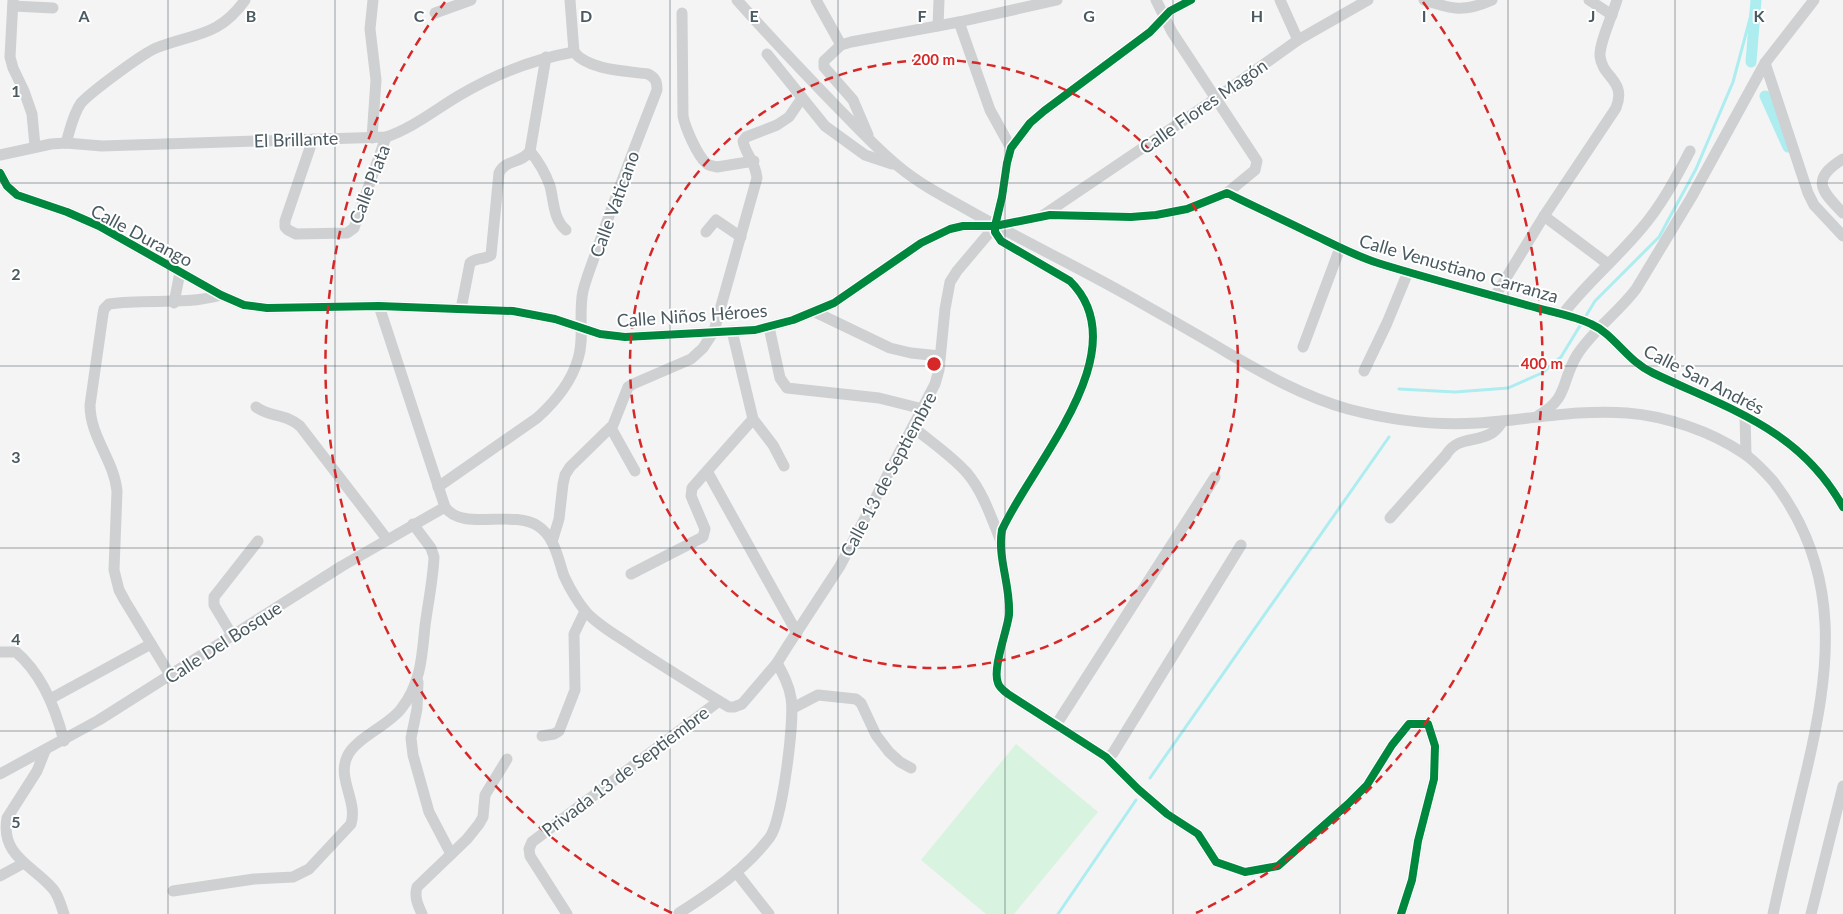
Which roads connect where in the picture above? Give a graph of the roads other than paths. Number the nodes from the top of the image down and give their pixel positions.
1 (245, 0) edge
2 (373, 0) edge
3 (471, 0) edge
4 (570, 0) edge
5 (738, 0) edge
6 (816, 0) edge
7 (938, 0) edge
8 (1058, 0) edge
9 (1156, 0) edge
10 (1191, 0) edge
11 (1280, 0) edge
12 (1368, 0) edge
13 (1424, 0) edge
14 (1492, 0) edge
15 (1589, 0) edge
16 (1617, 0) edge
17 (1814, 0) edge
18 (1046, 2) edge
19 (13, 3) edge
20 (54, 8) dead end
21 (435, 13) dead end
22 (682, 13) dead end
23 (1612, 15) junction
24 (1164, 17) junction
25 (959, 22) junction
26 (6, 25) edge
27 (938, 26) junction
28 (1298, 40) junction
29 (840, 46) junction
30 (574, 52) junction
31 (767, 54) dead end
32 (546, 57) junction
33 (1765, 63) junction
34 (802, 98) junction
35 (1215, 99) junction
36 (386, 137) junction
37 (372, 138) junction
38 (313, 139) junction
39 (869, 140) junction
40 (66, 143) junction
41 (35, 146) junction
42 (1010, 148) junction
43 (530, 151) junction
44 (1690, 151) dead end
45 (0, 155) edge
46 (1843, 159) edge
47 (754, 162) junction
48 (896, 165) junction
49 (0, 173) edge
50 (1227, 193) junction
51 (1843, 213) edge
52 (1040, 216) junction
53 (1544, 216) junction
54 (995, 226) junction
55 (566, 230) dead end
56 (706, 232) dead end
57 (1843, 236) edge
58 (741, 237) junction
59 (1340, 248) junction
60 (1608, 264) junction
61 (180, 272) junction
62 (1408, 272) junction
63 (221, 295) junction
64 (1495, 296) junction
65 (174, 303) junction
66 (379, 306) junction
67 (461, 309) junction
68 (815, 312) junction
69 (1568, 316) junction
70 (1595, 326) junction
71 (769, 327) junction
72 (580, 328) junction
73 (732, 331) junction
74 (714, 332) junction
75 (1303, 347) dead end
76 (940, 356) junction
77 (1364, 371) dead end
78 (256, 407) dead end
79 (923, 409) junction
80 (1745, 415) junction
81 (1535, 417) junction
82 (753, 419) junction
83 (1503, 421) junction
84 (914, 427) junction
85 (611, 428) junction
86 (1746, 454) junction
87 (784, 466) dead end
88 (635, 471) dead end
89 (707, 471) junction
90 (1215, 477) dead end
91 (438, 488) junction
92 (444, 507) junction
93 (1843, 507) edge
94 (1390, 518) dead end
95 (413, 524) junction
96 (387, 539) junction
97 (1000, 539) junction
98 (258, 541) dead end
99 (552, 542) junction
100 (1241, 545) dead end
101 (631, 574) dead end
102 (585, 610) junction
103 (797, 633) junction
104 (232, 635) junction
105 (151, 644) junction
106 (0, 652) edge
107 (777, 663) junction
108 (170, 675) junction
109 (418, 678) junction
110 (50, 699) junction
111 (719, 702) junction
112 (793, 708) junction
113 (1056, 725) junction
114 (542, 736) dead end
115 (64, 741) junction
116 (45, 751) junction
117 (1106, 757) junction
118 (507, 759) dead end
119 (911, 768) dead end
120 (0, 774) edge
121 (1843, 786) edge
122 (451, 854) junction
123 (22, 864) junction
124 (736, 872) junction
125 (0, 876) edge
126 (173, 891) dead end
127 (680, 913) edge
128 (64, 914) edge
129 (422, 914) edge
130 (567, 914) edge
131 (769, 914) edge
132 (1401, 914) edge
133 (1773, 914) edge
134 (1811, 914) edge

1 - 40 street
2 - 37 street
3 - 21 street
4 - 30 street
5 - 39 street
6 - 29 street
7 - 27 street
8 - 18 street
9 - 24 street
10 - 24 street
11 - 28 street
12 - 28 street, Calle Flores Magón
13 - 14 street
15 - 23 street
16 - 23 street
17 - 33 street
18 - 25 street
19 - 20 street
19 - 26 street
22 - 47 street
23 - 53 street
24 - 35 street
24 - 42 street
25 - 27 street
25 - 42 street
26 - 41 street
27 - 29 street
28 - 35 street, Calle Flores Magón
29 - 39 street
30 - 32 street, El Brillante
30 - 72 street, Calle Vaticano
31 - 34 street
32 - 36 street, El Brillante
32 - 43 street
33 - 57 street
33 - 70 street
34 - 47 street
34 - 48 street
35 - 50 street
35 - 52 street, Calle Flores Magón
36 - 37 street, El Brillante
36 - 38 street, Calle Plata
37 - 38 street, El Brillante
38 - 40 street, El Brillante
39 - 48 street
40 - 41 street, El Brillante
41 - 45 street, El Brillante
42 - 54 street
43 - 55 street
43 - 67 street
44 - 60 street
46 - 51 street
47 - 58 street
48 - 54 street
49 - 61 street, Calle Durango
50 - 52 street
50 - 59 street, Calle Venustiano Carranza
52 - 54 street
53 - 60 street
53 - 64 street
54 - 68 street, Calle Niños Héroes
54 - 76 street, Calle 13 de Septiembre
54 - 83 street
54 - 97 street
56 - 58 street
58 - 74 street
59 - 62 street, Calle Venustiano Carranza
59 - 75 street
60 - 69 street
61 - 63 street, Calle Durango
61 - 65 street
62 - 64 street, Calle Venustiano Carranza
62 - 77 street
63 - 65 street
63 - 66 street, Calle Niños Héroes
64 - 69 street, Calle Venustiano Carranza
65 - 105 street
66 - 67 street, Calle Niños Héroes
66 - 91 street
67 - 72 street, Calle Niños Héroes
68 - 71 street, Calle Niños Héroes
68 - 76 street
69 - 70 street, Calle Venustiano Carranza
70 - 80 street, Calle San Andrés
70 - 81 street
71 - 73 street, Calle Niños Héroes
71 - 79 street
72 - 74 street, Calle Niños Héroes
72 - 91 street, Calle Vaticano
73 - 74 street, Calle Niños Héroes
73 - 82 street
74 - 85 street
76 - 79 street, Calle 13 de Septiembre
78 - 96 street
79 - 84 street, Calle 13 de Septiembre
80 - 86 street
80 - 93 street, Calle San Andrés
81 - 83 street
81 - 86 street
82 - 87 street
82 - 89 street
83 - 94 street
84 - 97 street
84 - 103 street, Calle 13 de Septiembre
85 - 88 street
85 - 99 street
86 - 133 street
89 - 101 street
89 - 103 street
90 - 113 street
91 - 92 street
92 - 95 street, Calle Del Bosque
92 - 99 street
95 - 96 street, Calle Del Bosque
95 - 109 street
96 - 104 street, Calle Del Bosque
97 - 113 street
98 - 104 street
99 - 102 street
100 - 117 street
102 - 111 street
102 - 114 street
103 - 107 street, Calle 13 de Septiembre
104 - 108 street, Calle Del Bosque
105 - 108 street
105 - 110 street
106 - 110 street
107 - 111 street, Calle 13 de Septiembre
107 - 112 street
108 - 115 street, Calle Del Bosque
109 - 122 street
109 - 126 street
110 - 115 street
111 - 130 street, Privada 13 de Septiembre
112 - 119 street
112 - 124 street
113 - 117 street
115 - 116 street, Calle Del Bosque
116 - 120 street, Calle Del Bosque
116 - 123 street
117 - 132 street
118 - 122 street
121 - 134 street
122 - 129 street
123 - 125 street
123 - 128 street
124 - 127 street
124 - 131 street

